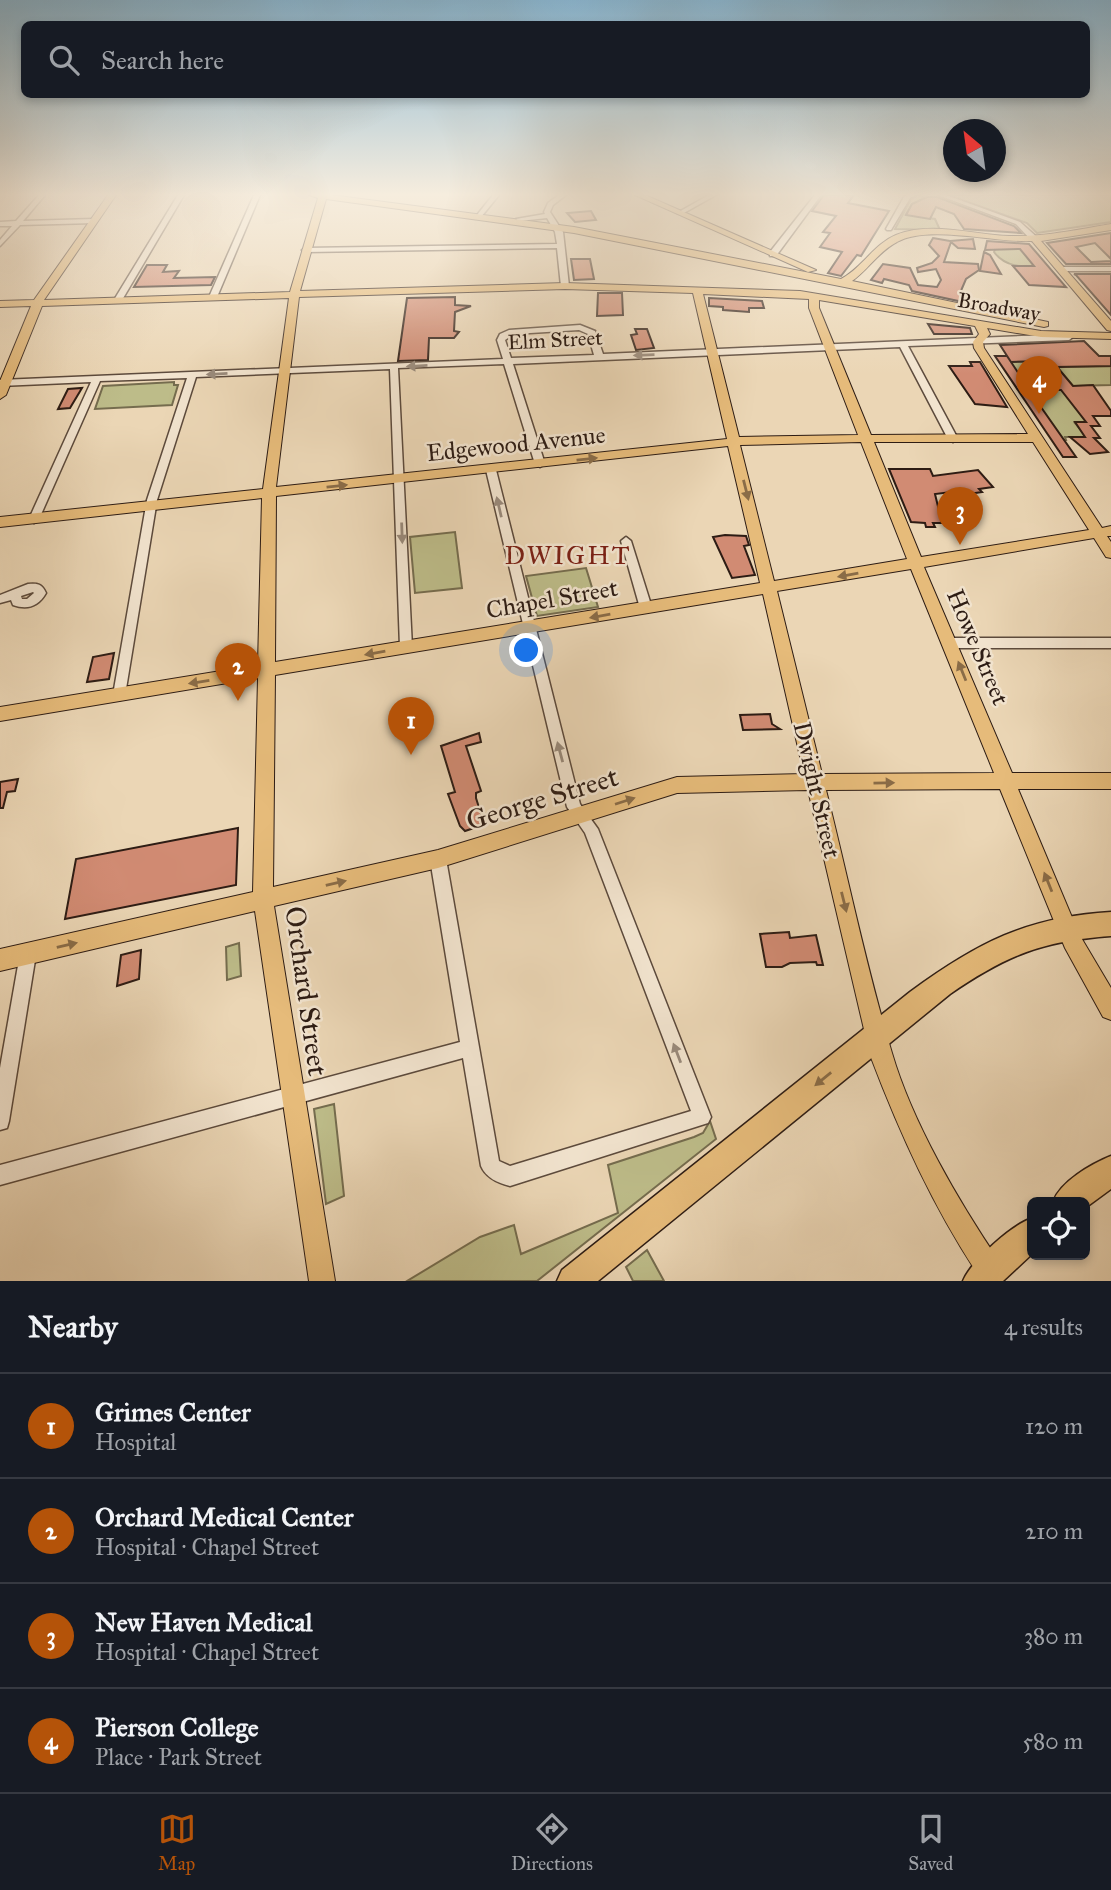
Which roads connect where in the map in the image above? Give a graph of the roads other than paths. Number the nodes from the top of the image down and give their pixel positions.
1 (71, 255) edge
2 (145, 255) edge
3 (232, 255) edge
4 (305, 255) edge
5 (561, 255) edge
6 (695, 255) edge
7 (775, 255) edge
8 (880, 255) edge
9 (1047, 255) edge
10 (798, 265) junction
11 (1059, 269) dead end
12 (1111, 269) edge
13 (813, 277) junction
14 (836, 281) junction
15 (565, 286) junction
16 (824, 288) junction
17 (697, 290) junction
18 (800, 294) junction
19 (295, 295) junction
20 (214, 297) junction
21 (814, 298) junction
22 (118, 300) junction
23 (851, 302) junction
24 (38, 303) junction
25 (0, 304) edge
26 (978, 323) junction
27 (1062, 333) junction
28 (1109, 333) edge
29 (980, 340) junction
30 (902, 343) junction
31 (829, 346) junction
32 (713, 352) junction
33 (599, 357) junction
34 (508, 361) junction
35 (394, 367) junction
36 (285, 371) junction
37 (191, 376) junction
38 (97, 379) junction
39 (3, 383) edge
40 (0, 395) edge
41 (866, 438) junction
42 (1038, 438) junction
43 (953, 439) junction
44 (734, 443) junction
45 (540, 464) junction
46 (491, 470) junction
47 (399, 480) junction
48 (269, 494) junction
49 (150, 506) junction
50 (34, 519) junction
51 (0, 522) edge
52 (1105, 532) edge
53 (626, 541) dead end
54 (1111, 553) edge
55 (916, 564) junction
56 (770, 588) junction
57 (16, 597) dead end
58 (0, 599) edge
59 (646, 608) junction
60 (528, 628) junction
61 (951, 643) junction
62 (1111, 643) edge
63 (407, 647) junction
64 (267, 671) junction
65 (118, 695) junction
66 (0, 714) edge
67 (1111, 781) edge
68 (1007, 782) junction
69 (815, 783) junction
70 (581, 815) junction
71 (438, 859) junction
72 (263, 899) junction
73 (1111, 925) edge
74 (1067, 927) junction
75 (28, 954) junction
76 (0, 960) edge
77 (1111, 1009) edge
78 (876, 1037) junction
79 (470, 1048) junction
80 (292, 1096) junction
81 (0, 1121) edge
82 (1111, 1171) edge
83 (0, 1175) edge
84 (1075, 1197) edge
85 (1027, 1238) edge
86 (985, 1276) edge
87 (323, 1281) edge
88 (573, 1281) edge

1 - 24 main road
2 - 22 street
3 - 20 street
4 - 19 main road, Orchard Street
5 - 15 street
6 - 13 main road
7 - 10 main road
8 - 14 main road
9 - 28 main road
10 - 13 main road
10 - 14 main road
11 - 12 street
13 - 14 main road
13 - 16 main road
14 - 16 main road
14 - 27 main road, Broadway
15 - 17 main road
15 - 19 main road
16 - 18 main road
16 - 23 main road
17 - 18 main road
17 - 32 main road, Dwight Street
18 - 21 main road
19 - 20 main road
19 - 36 main road, Orchard Street
20 - 22 main road
21 - 23 main road
21 - 31 main road, Howe Street
22 - 24 main road
23 - 26 main road, Broadway
24 - 25 main road
24 - 39 main road
26 - 27 main road, Broadway
26 - 29 main road
27 - 28 main road, Elm Street
27 - 29 street, Elm Street
29 - 30 street, Elm Street
29 - 42 main road
30 - 31 street, Elm Street
30 - 43 street
31 - 32 street, Elm Street
31 - 41 main road, Howe Street
32 -> 33 street, Elm Street
32 - 44 main road, Dwight Street
33 - 34 street, Elm Street
33 - 34 street
34 -> 35 street, Elm Street
34 - 45 street
35 - 36 street, Elm Street
35 - 47 street
36 -> 37 street, Elm Street
36 - 48 main road, Orchard Street
37 - 38 street, Elm Street
37 - 49 street
38 - 39 street, Elm Street
38 - 50 street
39 - 40 main road
41 - 43 main road, Edgewood Avenue
41 - 44 main road, Edgewood Avenue
41 - 55 main road, Howe Street
42 - 43 main road, Edgewood Avenue
42 - 52 main road
45 -> 44 main road, Edgewood Avenue
44 -> 56 main road, Dwight Street
45 - 46 main road, Edgewood Avenue
46 - 47 main road, Edgewood Avenue
60 -> 46 street
48 -> 47 main road, Edgewood Avenue
47 -> 63 street
48 - 49 main road, Edgewood Avenue
48 - 64 main road, Orchard Street
49 - 50 main road, Edgewood Avenue
49 - 65 street
50 - 51 main road, Edgewood Avenue
52 - 54 main road
52 - 55 main road, Chapel Street
53 - 59 street
55 -> 56 main road, Chapel Street
55 - 61 main road, Howe Street
56 - 59 main road, Chapel Street
56 - 69 main road, Dwight Street
57 - 58 street
59 -> 60 main road, Chapel Street
60 - 63 main road, Chapel Street
70 -> 60 street
61 - 62 street
68 -> 61 main road, Howe Street
63 -> 64 main road, Chapel Street
64 -> 65 main road, Chapel Street
64 - 72 main road, Orchard Street
65 - 66 main road, Chapel Street
67 - 68 main road, George Street
69 -> 68 main road, George Street
74 -> 68 main road, Howe Street
70 -> 69 main road, George Street
69 -> 78 main road, Dwight Street
70 - 71 main road, George Street
79 -> 70 street
72 -> 71 main road, George Street
71 - 79 street
75 -> 72 main road, George Street
72 - 80 main road, Orchard Street
73 - 74 highway
74 - 77 main road, Howe Street
74 - 78 highway
75 - 76 main road, George Street
75 - 81 street
78 - 86 main road, Dwight Street
78 -> 88 highway
79 - 80 street
80 - 83 street
80 - 87 main road, Orchard Street
82 - 84 highway
85 - 86 highway

